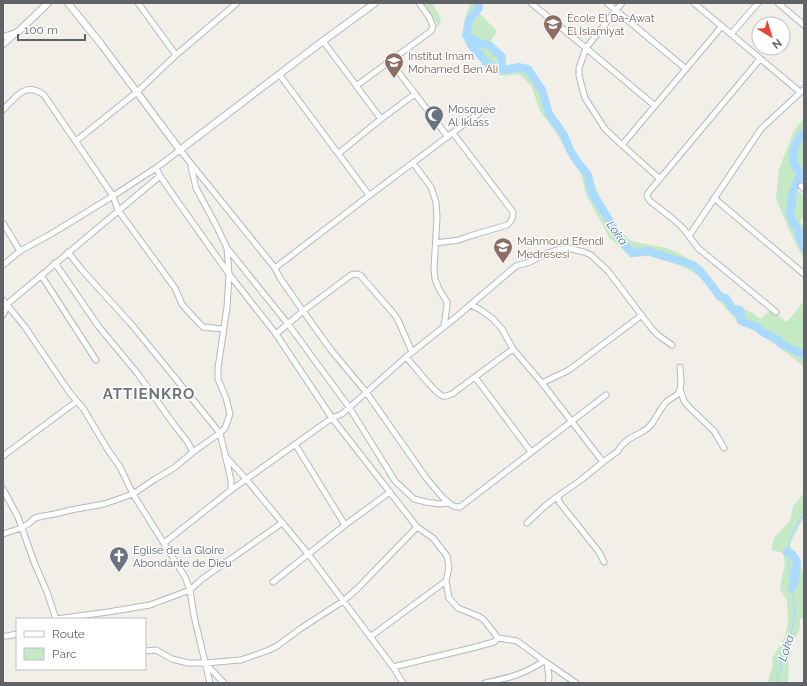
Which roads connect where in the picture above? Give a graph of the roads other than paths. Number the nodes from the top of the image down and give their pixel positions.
1 (48, 3) edge
2 (68, 3) edge
3 (138, 3) edge
4 (237, 3) edge
5 (375, 3) edge
6 (419, 3) edge
7 (531, 3) edge
8 (607, 3) edge
9 (622, 3) edge
10 (694, 3) edge
11 (758, 3) edge
12 (778, 3) edge
13 (616, 10) junction
14 (804, 25) edge
15 (722, 26) junction
16 (16, 33) junction
17 (731, 34) junction
18 (3, 37) edge
19 (323, 41) junction
20 (3, 45) edge
21 (586, 48) junction
22 (176, 55) junction
23 (760, 59) junction
24 (390, 61) junction
25 (686, 69) junction
26 (279, 74) junction
27 (356, 86) junction
28 (802, 91) edge
29 (137, 92) junction
30 (415, 94) junction
31 (655, 106) junction
32 (488, 107) dead end
33 (3, 110) edge
34 (381, 119) junction
35 (452, 133) junction
36 (448, 137) junction
37 (76, 141) junction
38 (622, 146) junction
39 (180, 150) junction
40 (339, 153) junction
41 (190, 163) junction
42 (413, 163) junction
43 (156, 168) junction
44 (160, 176) junction
45 (660, 179) junction
46 (369, 195) junction
47 (114, 196) junction
48 (714, 198) junction
49 (118, 210) junction
50 (3, 224) edge
51 (689, 236) junction
52 (436, 243) junction
53 (227, 248) junction
54 (20, 251) junction
55 (68, 252) junction
56 (55, 263) junction
57 (3, 265) edge
58 (275, 268) junction
59 (229, 274) junction
60 (804, 274) edge
61 (42, 275) junction
62 (4, 302) edge
63 (471, 305) junction
64 (303, 311) junction
65 (776, 312) dead end
66 (642, 315) junction
67 (3, 316) edge
68 (288, 324) junction
69 (444, 326) junction
70 (223, 329) junction
71 (276, 334) junction
72 (672, 346) dead end
73 (513, 349) junction
74 (412, 352) junction
75 (406, 357) junction
76 (96, 360) dead end
77 (680, 367) dead end
78 (475, 377) junction
79 (542, 383) junction
80 (680, 389) junction
81 (366, 392) junction
82 (606, 395) dead end
83 (673, 398) junction
84 (77, 401) junction
85 (684, 401) junction
86 (349, 407) junction
87 (332, 418) junction
88 (572, 421) junction
89 (220, 433) junction
90 (295, 444) junction
91 (724, 448) dead end
92 (193, 452) junction
93 (532, 452) junction
94 (3, 456) edge
95 (225, 456) junction
96 (603, 462) junction
97 (247, 480) junction
98 (3, 489) edge
99 (231, 490) junction
100 (390, 492) junction
101 (133, 494) junction
102 (558, 496) junction
103 (449, 503) junction
104 (282, 523) junction
105 (527, 523) dead end
106 (345, 525) junction
107 (21, 528) junction
108 (417, 528) junction
109 (3, 534) edge
110 (164, 543) junction
111 (309, 555) junction
112 (604, 562) dead end
113 (446, 581) junction
114 (273, 582) dead end
115 (190, 590) junction
116 (343, 602) junction
117 (56, 618) edge
118 (63, 618) edge
119 (16, 634) edge
120 (3, 636) edge
121 (370, 637) junction
122 (498, 638) junction
123 (146, 651) edge
124 (545, 662) junction
125 (205, 663) junction
126 (392, 667) junction
127 (210, 683) edge
128 (224, 683) edge
129 (403, 683) edge
130 (485, 683) edge
131 (548, 683) edge
132 (576, 683) edge

1 - 16 street
2 - 29 street
3 - 22 street
4 - 22 street
5 - 19 street
6 - 24 street
7 - 21 street
8 - 13 street
9 - 13 street
10 - 15 street
11 - 17 street
12 - 14 street
13 - 21 street
13 - 25 street
15 - 17 street
15 - 25 street
16 - 18 street
16 - 20 street
17 - 23 street
19 - 26 street
19 - 27 street
21 - 31 street
21 - 38 street
22 - 29 street
23 - 28 street
23 - 45 street
24 - 27 street
24 - 30 street
25 - 31 street
26 - 39 street
26 - 40 street
27 - 34 street
28 - 48 street
29 - 37 street
29 - 39 street
30 - 34 street
30 - 36 street
31 - 38 street
32 - 35 street
33 - 37 street
34 - 40 street
35 - 36 street
35 - 52 street
36 - 42 street
37 - 47 street
38 - 45 street
39 - 41 street
39 - 43 street
40 - 46 street
41 - 53 street
41 - 58 street
42 - 46 street
42 - 52 street
43 - 44 street
43 - 47 street
44 - 49 street
44 - 59 street
45 - 51 street
46 - 58 street
47 - 49 street
47 - 54 street
48 - 51 street
48 - 60 street
49 - 55 street
49 - 70 street
50 - 54 street
51 - 65 street
52 - 69 street
53 - 59 street
53 - 68 street
54 - 57 street
55 - 56 street
55 - 89 street
56 - 61 street
56 - 92 street
58 - 64 street
59 - 70 street
59 - 71 street
61 - 62 street
61 - 76 street
62 - 67 street
62 - 84 street
63 - 66 street
63 - 69 street
63 - 73 street
64 - 68 street
64 - 74 street
64 - 81 street
66 - 72 street
66 - 79 street
68 - 71 street
68 - 86 street
69 - 74 street
70 - 89 street
71 - 87 street
73 - 78 street
73 - 79 street
74 - 75 street
75 - 78 street
75 - 81 street
77 - 80 street
78 - 93 street
79 - 88 street
80 - 83 street
80 - 85 street
81 - 86 street
81 - 103 street
82 - 88 street
83 - 85 street
83 - 96 street
84 - 94 street
84 - 101 street
85 - 91 street
86 - 87 street
86 - 103 street
87 - 90 street
87 - 100 street
88 - 93 street
88 - 96 street
89 - 92 street
89 - 95 street
90 - 97 street
90 - 106 street
92 - 101 street
93 - 103 street
95 - 97 street
95 - 99 street
96 - 102 street
97 - 99 street
97 - 104 street
98 - 107 street
99 - 110 street
100 - 106 street
100 - 108 street
101 - 107 street
101 - 110 street
102 - 105 street
102 - 112 street
104 - 111 street
104 - 115 street
106 - 111 street
107 - 109 street
107 - 117 street
108 - 113 street
108 - 116 street
110 - 115 street
111 - 114 street
111 - 116 street
113 - 121 street
113 - 122 street
115 - 118 street
115 - 125 street
116 - 121 street
116 - 125 street
119 - 120 street
121 - 126 street
122 - 124 street
122 - 126 street
123 - 125 street
124 - 130 street
124 - 131 street
124 - 132 street
125 - 127 street
125 - 128 street
126 - 129 street

